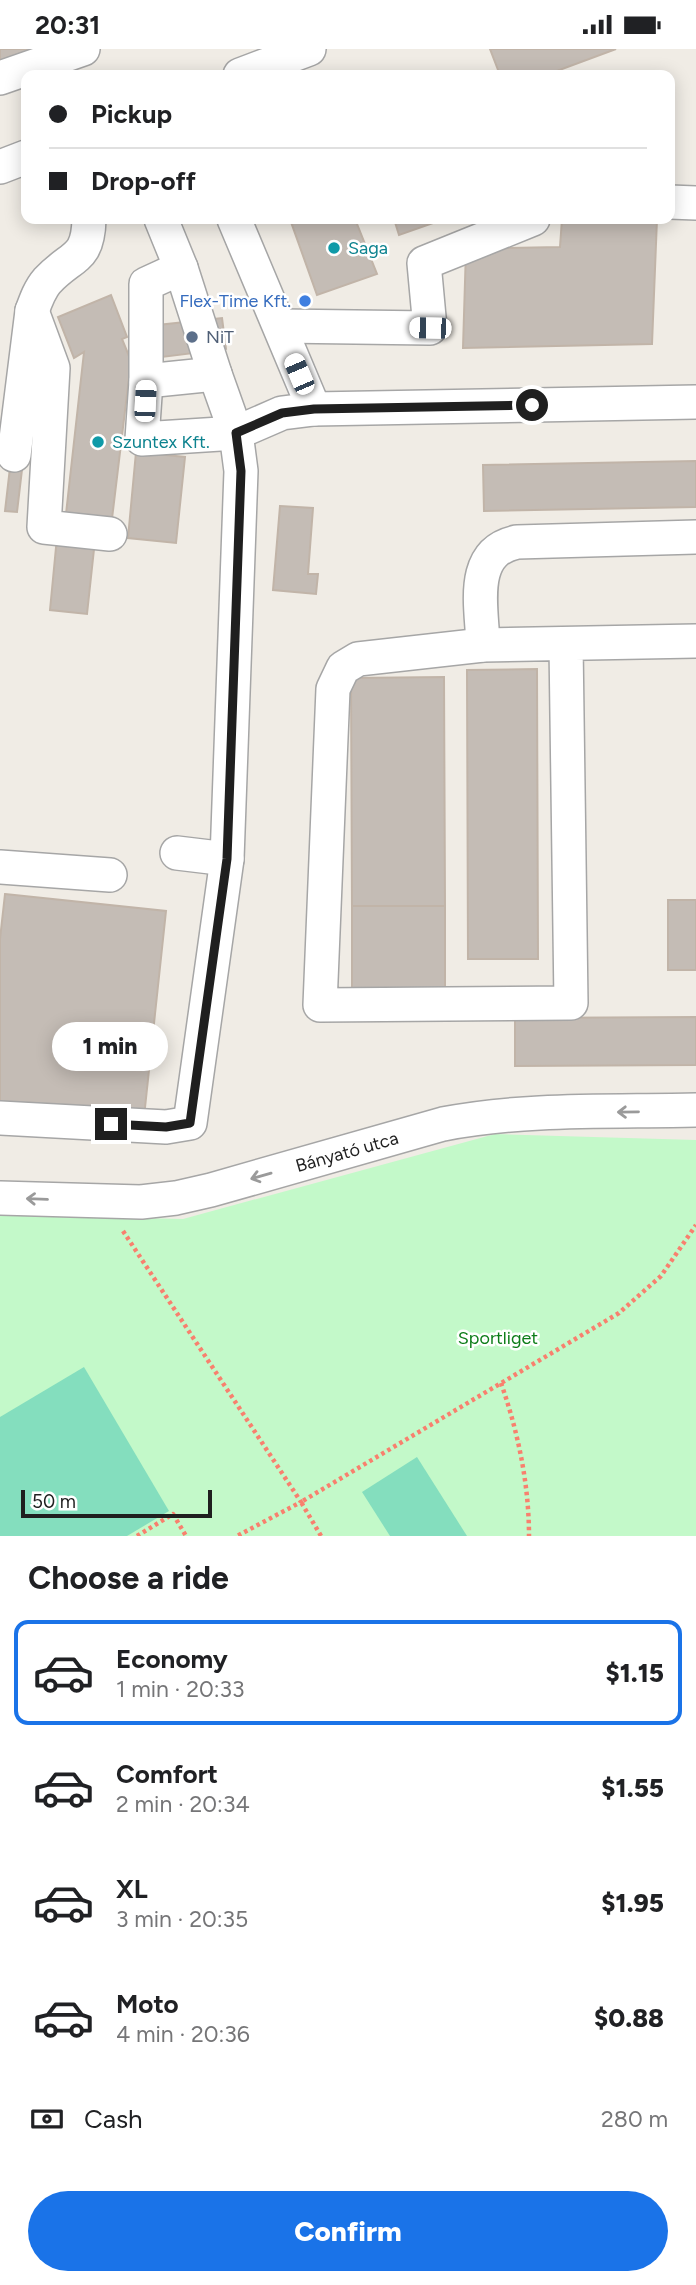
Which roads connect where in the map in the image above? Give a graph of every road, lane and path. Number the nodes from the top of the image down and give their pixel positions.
1 (83, 49) edge
2 (309, 49) edge
3 (23, 70) edge
4 (253, 70) edge
5 (21, 71) edge
6 (0, 78) edge
7 (21, 159) edge
8 (0, 167) edge
9 (675, 202) edge
10 (696, 204) edge
11 (89, 224) edge
12 (163, 224) edge
13 (236, 224) edge
14 (521, 224) edge
15 (181, 268) junction
16 (32, 311) junction
17 (279, 325) junction
18 (215, 374) junction
19 (146, 381) junction
20 (696, 402) edge
21 (298, 411) junction
22 (236, 433) junction
23 (14, 455) dead end
24 (110, 534) dead end
25 (696, 537) edge
26 (696, 641) edge
27 (566, 644) junction
28 (483, 645) junction
29 (177, 853) dead end
30 (227, 859) junction
31 (0, 867) edge
32 (110, 875) dead end
33 (696, 1110) edge
34 (0, 1118) edge
35 (0, 1198) edge
36 (696, 1225) edge
37 (111, 1231) dead end
38 (501, 1383) junction
39 (301, 1502) junction
40 (137, 1536) edge
41 (186, 1536) edge
42 (237, 1536) edge
43 (321, 1536) edge
44 (529, 1536) edge

1 - 3 street
2 - 4 street
5 - 6 street
7 - 8 street
9 - 10 street
11 - 16 street
12 - 15 street
13 - 17 street
14 - 17 street
15 - 18 street
15 - 19 street
16 - 23 street
16 - 24 street
17 - 21 street
18 - 19 street
18 - 22 street
19 - 22 street
20 - 21 street
21 - 22 street
22 - 30 street
25 - 28 street
26 - 27 street
27 - 28 street
27 - 28 street
29 - 30 street
30 - 34 street
31 - 32 street
33 -> 35 street, Bányató utca
36 - 38 path
37 - 39 path
38 - 39 path
38 - 44 path
39 - 42 path
39 - 43 path
40 - 41 path

